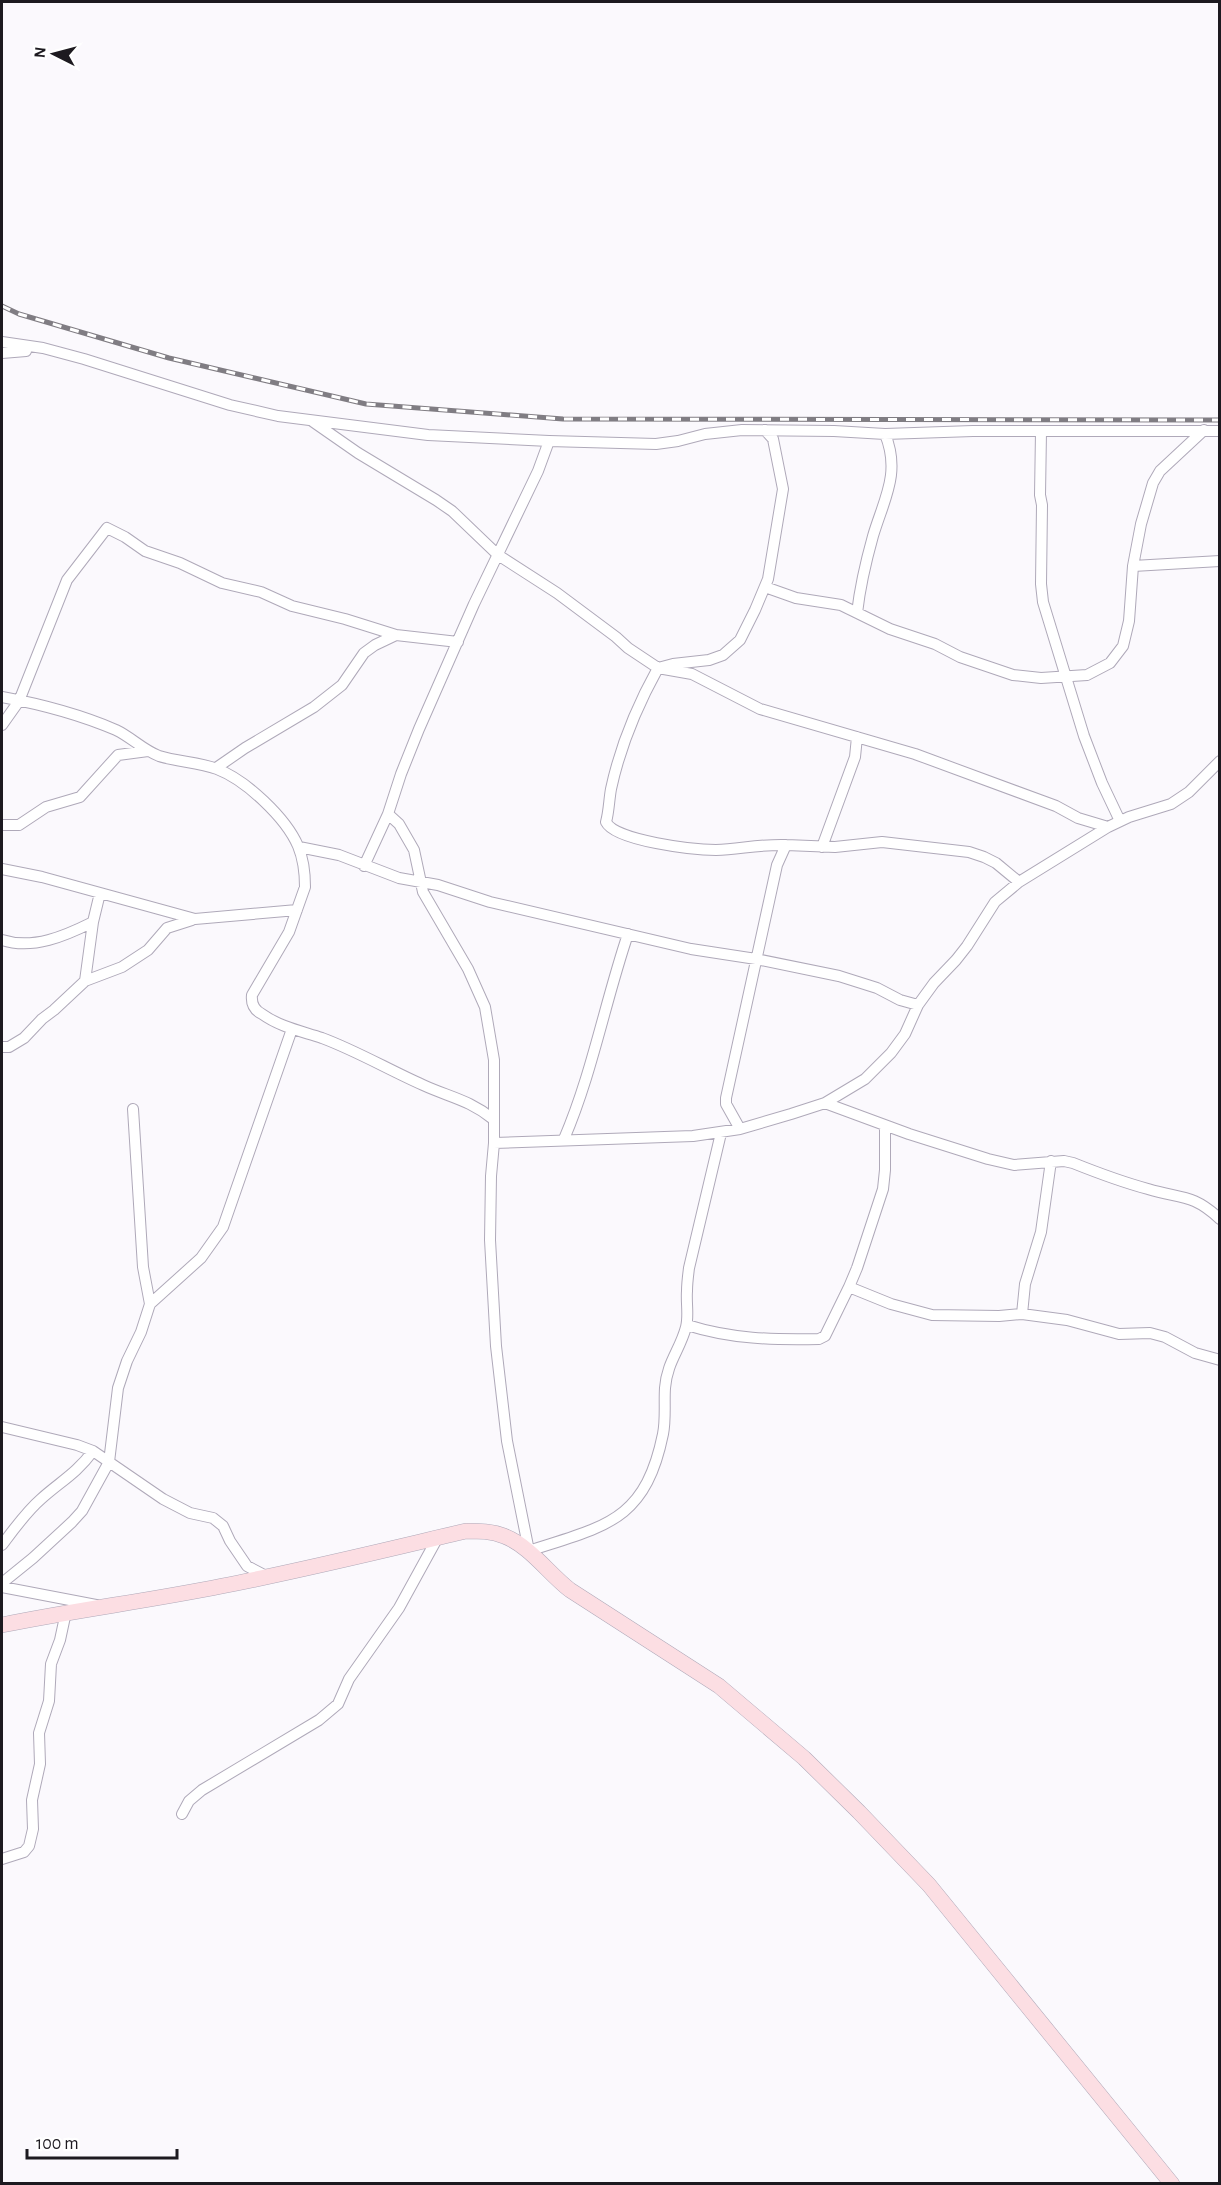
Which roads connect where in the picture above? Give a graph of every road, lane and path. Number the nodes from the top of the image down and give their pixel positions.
1 (2, 342) edge
2 (38, 348) junction
3 (2, 353) edge
4 (312, 420) junction
5 (765, 430) junction
6 (1204, 430) junction
7 (1220, 431) edge
8 (1041, 432) junction
9 (885, 434) junction
10 (549, 441) junction
11 (498, 555) junction
12 (1220, 561) edge
13 (1133, 566) junction
14 (765, 587) junction
15 (856, 613) junction
16 (396, 635) junction
17 (458, 642) junction
18 (658, 668) junction
19 (1068, 676) junction
20 (2, 697) edge
21 (19, 700) junction
22 (2, 725) edge
23 (857, 737) junction
24 (148, 751) junction
25 (1220, 761) edge
26 (216, 768) junction
27 (388, 814) junction
28 (1120, 820) junction
29 (2, 825) edge
30 (1108, 827) junction
31 (786, 845) junction
32 (299, 847) junction
33 (822, 847) junction
34 (364, 866) junction
35 (2, 869) edge
36 (421, 881) junction
37 (1019, 882) junction
38 (100, 893) junction
39 (297, 910) junction
40 (195, 919) junction
41 (93, 922) junction
42 (628, 934) junction
43 (2, 940) edge
44 (756, 959) junction
45 (85, 981) junction
46 (918, 1005) junction
47 (292, 1029) junction
48 (2, 1047) edge
49 (825, 1102) junction
50 (132, 1109) dead end
51 (494, 1119) junction
52 (885, 1126) junction
53 (740, 1129) junction
54 (721, 1133) junction
55 (564, 1139) junction
56 (494, 1143) junction
57 (1051, 1161) junction
58 (1220, 1219) edge
59 (849, 1287) junction
60 (150, 1304) junction
61 (1022, 1314) junction
62 (687, 1325) junction
63 (1220, 1360) edge
64 (2, 1426) edge
65 (93, 1451) junction
66 (109, 1462) junction
67 (438, 1537) junction
68 (2, 1545) edge
69 (529, 1551) junction
70 (266, 1576) junction
71 (2, 1582) edge
72 (2, 1587) edge
73 (121, 1604) junction
74 (66, 1612) junction
75 (2, 1625) edge
76 (182, 1814) dead end
77 (2, 1859) edge
78 (1172, 2184) edge

1 - 2 street
2 - 3 street
2 - 4 street
4 - 10 street
4 - 11 street
5 - 9 street
5 - 10 street
5 - 14 street
6 - 7 street
6 - 8 street
6 - 13 street
8 - 9 street
8 - 19 street
9 - 15 street
10 - 11 street
11 - 17 street
11 - 18 street
12 - 13 street
13 - 19 street
14 - 15 street
14 - 18 street
15 - 19 street
16 - 17 street
16 - 21 street
16 - 26 street
17 - 27 street
18 - 23 street
18 - 31 street
19 - 28 street
20 - 21 street
21 - 22 street
21 - 24 street
23 - 30 street
23 - 33 street
24 - 26 street
24 - 29 street
25 - 28 street
26 - 32 street
27 - 34 street
27 - 36 street
28 - 30 street
30 - 37 street
31 - 33 street
31 - 44 street
32 - 34 street
32 - 39 street
33 - 37 street
34 - 36 street
35 - 38 street
36 - 42 street
36 - 51 street
37 - 46 street
38 - 40 street
38 - 41 street
39 - 40 street
39 - 47 street
40 - 45 street
41 - 43 street
41 - 45 street
42 - 44 street
42 - 55 street
44 - 46 street
44 - 53 street
45 - 48 street
46 - 49 street
47 - 51 street
47 - 60 street
49 - 52 street
49 - 53 street
50 - 60 street
51 - 56 street
52 - 57 street
52 - 59 street
53 - 54 street
54 - 55 street
54 - 62 street
55 - 56 street
56 - 69 street
57 - 58 street
57 - 61 street
59 - 61 street
59 - 62 street
60 - 66 street
61 - 63 street
62 - 69 street
64 - 65 street
65 - 66 street
65 - 68 street
66 - 70 street
66 - 71 street
67 - 69 street
67 - 70 street
67 - 76 street
69 - 78 street
70 - 73 street
72 - 73 street
73 - 74 street
74 - 75 street
74 - 77 street

